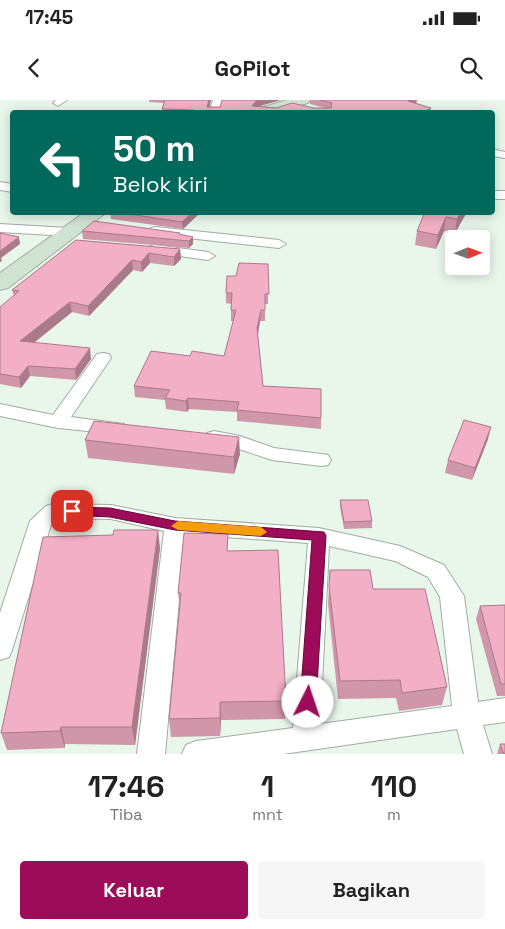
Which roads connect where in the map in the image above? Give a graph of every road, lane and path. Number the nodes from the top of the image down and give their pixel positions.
1 (300, 104) edge
2 (272, 110) edge
3 (96, 219) edge
4 (0, 228) edge
5 (138, 229) edge
6 (68, 239) junction
7 (279, 244) dead end
8 (143, 248) edge
9 (208, 256) dead end
10 (0, 283) edge
11 (103, 358) dead end
12 (0, 410) edge
13 (58, 422) junction
14 (137, 429) edge
15 (196, 435) edge
16 (321, 460) dead end
17 (175, 526) junction
18 (319, 536) junction
19 (0, 650) edge
20 (505, 710) edge
21 (467, 717) junction
22 (306, 739) junction
23 (151, 754) edge
24 (196, 754) edge
25 (478, 754) edge

1 - 2 main road
3 - 6 main road
4 - 6 street
5 - 7 street
6 - 10 main road
8 - 9 street
11 - 13 street
12 - 13 street
13 - 14 street
15 - 16 street
17 - 18 street
17 - 19 street
17 - 23 street
18 - 21 street
18 - 22 street
20 - 21 street
21 - 22 street
21 - 25 street
22 - 24 street

